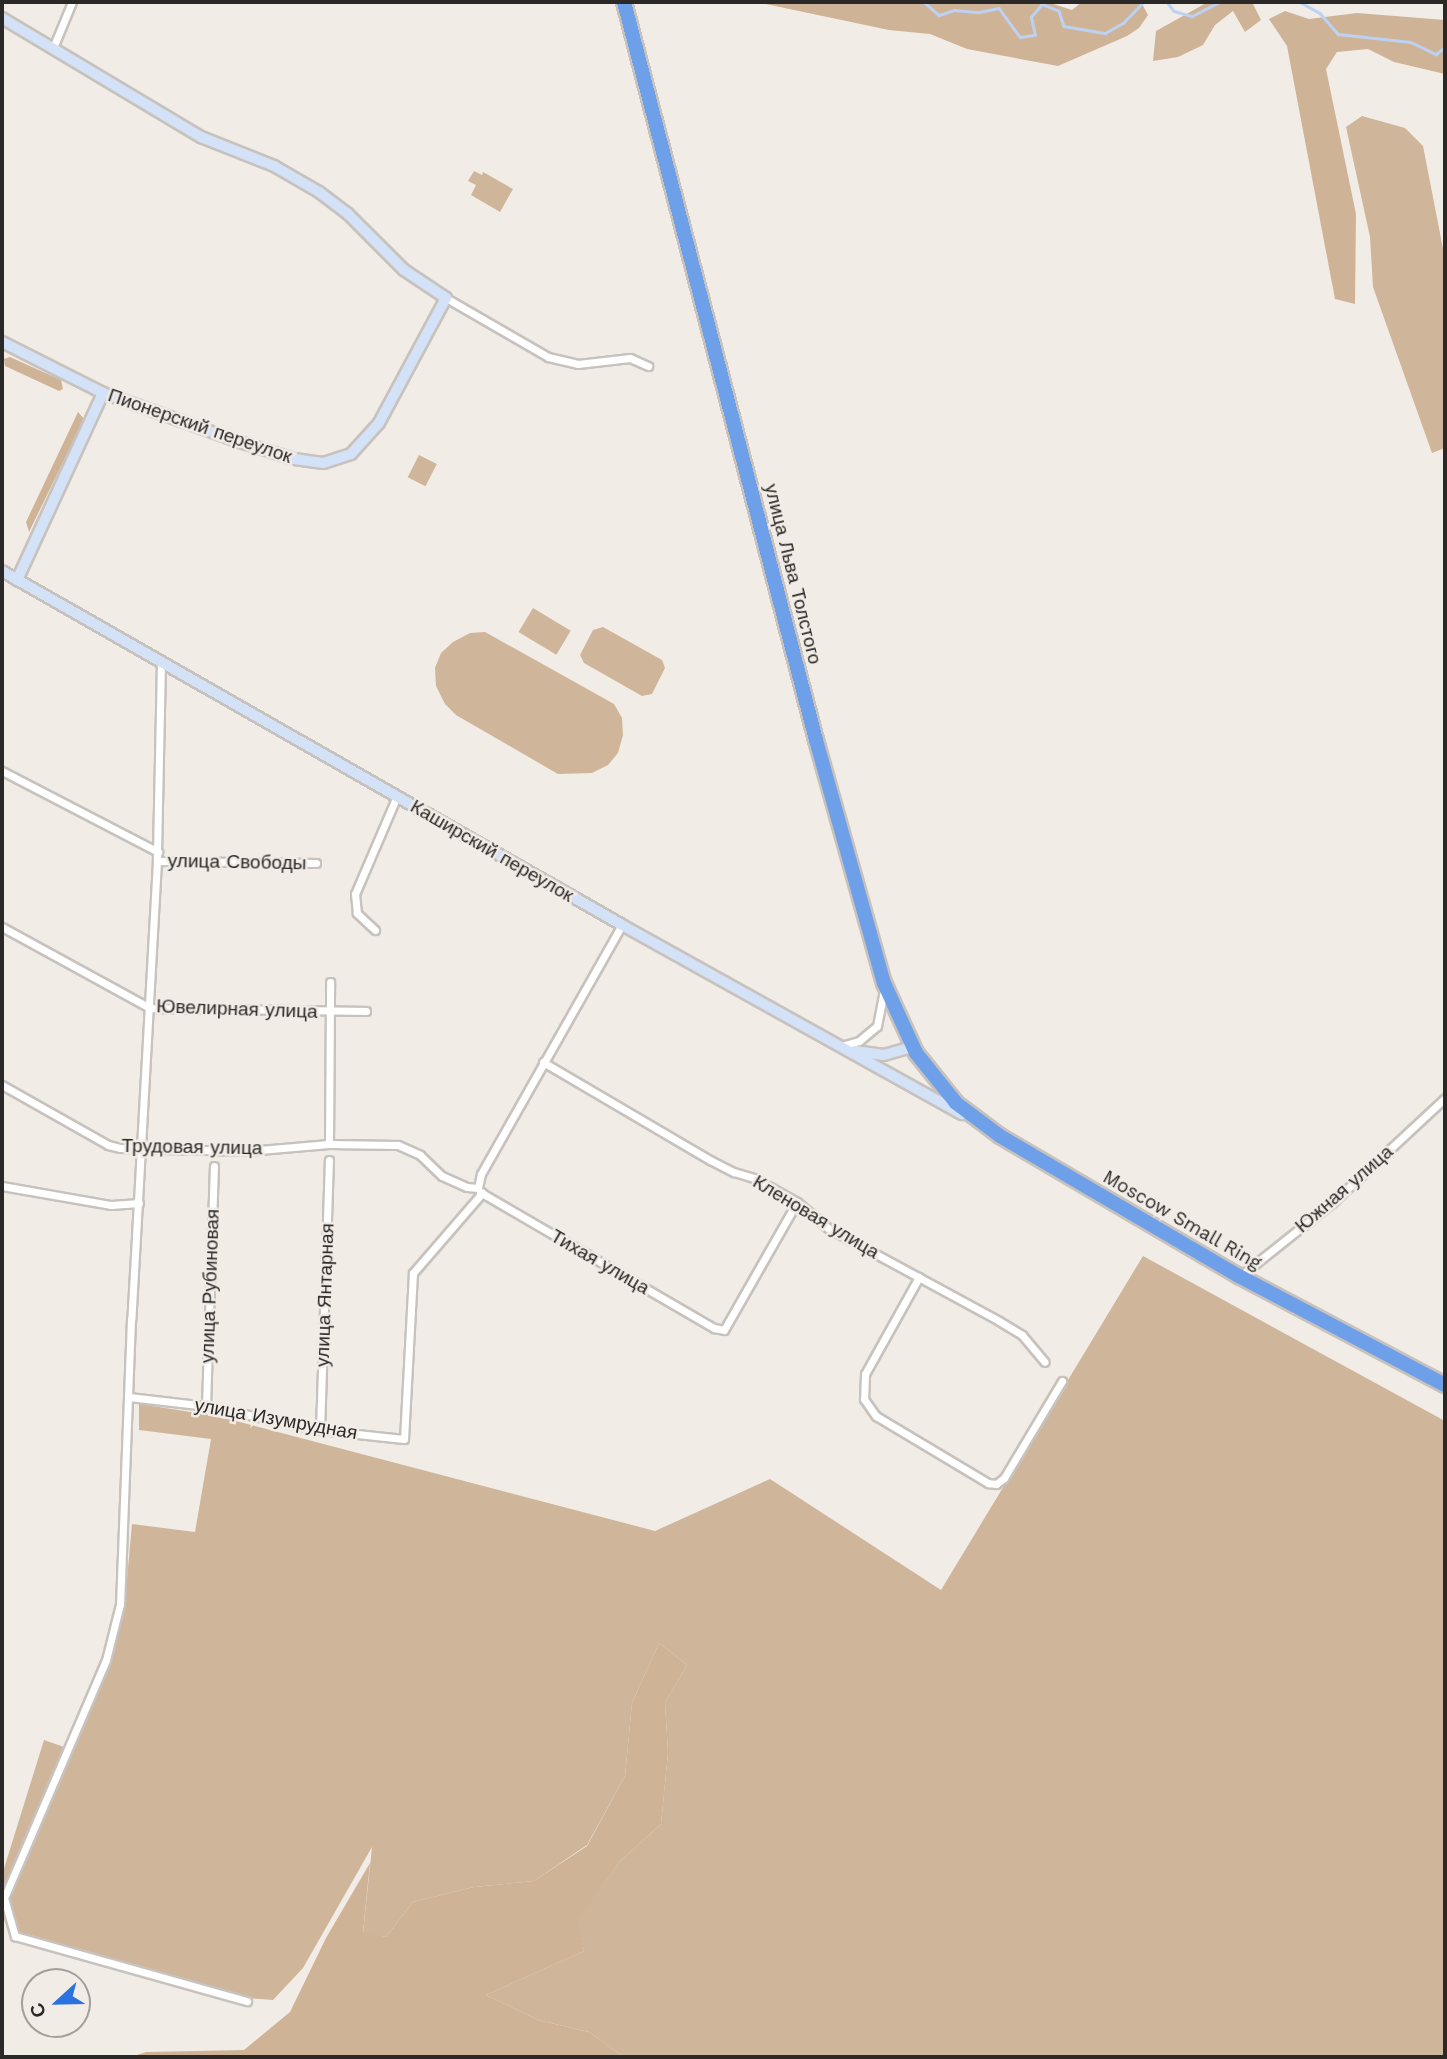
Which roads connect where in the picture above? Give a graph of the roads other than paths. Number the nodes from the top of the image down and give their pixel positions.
1 (72, 2) edge
2 (624, 2) edge
3 (2, 18) edge
4 (53, 48) junction
5 (446, 298) junction
6 (2, 342) edge
7 (648, 366) dead end
8 (103, 393) junction
9 (2, 571) edge
10 (17, 580) junction
11 (161, 662) junction
12 (2, 771) edge
13 (397, 796) junction
14 (158, 857) junction
15 (316, 863) dead end
16 (622, 925) junction
17 (2, 927) edge
18 (375, 930) dead end
19 (330, 982) dead end
20 (884, 983) junction
21 (150, 1008) junction
22 (366, 1011) dead end
23 (329, 1012) junction
24 (839, 1046) junction
25 (912, 1047) junction
26 (543, 1062) junction
27 (2, 1085) edge
28 (1445, 1098) edge
29 (985, 1126) junction
30 (329, 1144) junction
31 (398, 1145) joint
32 (142, 1149) junction
33 (329, 1160) dead end
34 (214, 1166) dead end
35 (2, 1186) edge
36 (480, 1191) junction
37 (797, 1202) junction
38 (139, 1203) junction
39 (1239, 1276) junction
40 (919, 1277) junction
41 (1364, 1341) junction
42 (1045, 1362) dead end
43 (1445, 1377) edge
44 (1062, 1381) dead end
45 (1445, 1385) edge
46 (129, 1397) junction
47 (206, 1406) junction
48 (320, 1430) junction
49 (4, 1894) edge
50 (247, 2001) dead end

1 - 4 street
2 - 20 highway, улица Льва Толстого
3 - 4 street
4 - 5 street
5 - 7 street
5 - 8 street, Пионерский переулок
6 - 8 street, Пионерский переулок
8 - 10 street
9 - 10 street, Каширский переулок
10 - 11 street, Каширский переулок
11 - 13 street, Каширский переулок
11 - 14 street
12 - 14 street, улица Свободы
13 - 16 street, Каширский переулок
13 - 18 street
14 - 15 street, улица Свободы
14 - 21 street
16 - 24 street, Каширский переулок
16 - 26 street
17 - 21 street, Ювелирная улица
19 - 23 street
20 - 24 street
20 - 25 highway, улица Льва Толстого
21 - 23 street, Ювелирная улица
21 - 32 street
22 - 23 street, Ювелирная улица
23 - 30 street
24 - 25 street
24 - 29 street, Каширский переулок
25 - 29 highway, улица Льва Толстого
26 - 36 street
26 - 37 street, Кленовая улица
27 - 32 street, Трудовая улица
28 - 39 street, Южная улица
29 - 39 highway, Moscow Small Ring
30 - 31 street, Трудовая улица
30 - 32 street, Трудовая улица
31 - 36 street, Тихая улица
32 - 38 street
33 - 48 street, улица Янтарная
34 - 47 street, улица Рубиновая
35 - 38 street
36 - 37 street, Тихая улица
36 - 48 street, улица Изумрудная
37 - 40 street, Кленовая улица
38 - 46 street
39 - 41 highway, Moscow Small Ring
40 - 42 street, Кленовая улица
40 - 44 street
41 - 43 highway, Moscow Small Ring
41 - 45 highway, Moscow Small Ring
46 - 47 street, улица Изумрудная
46 - 49 street
47 - 48 street, улица Изумрудная
49 - 50 street

